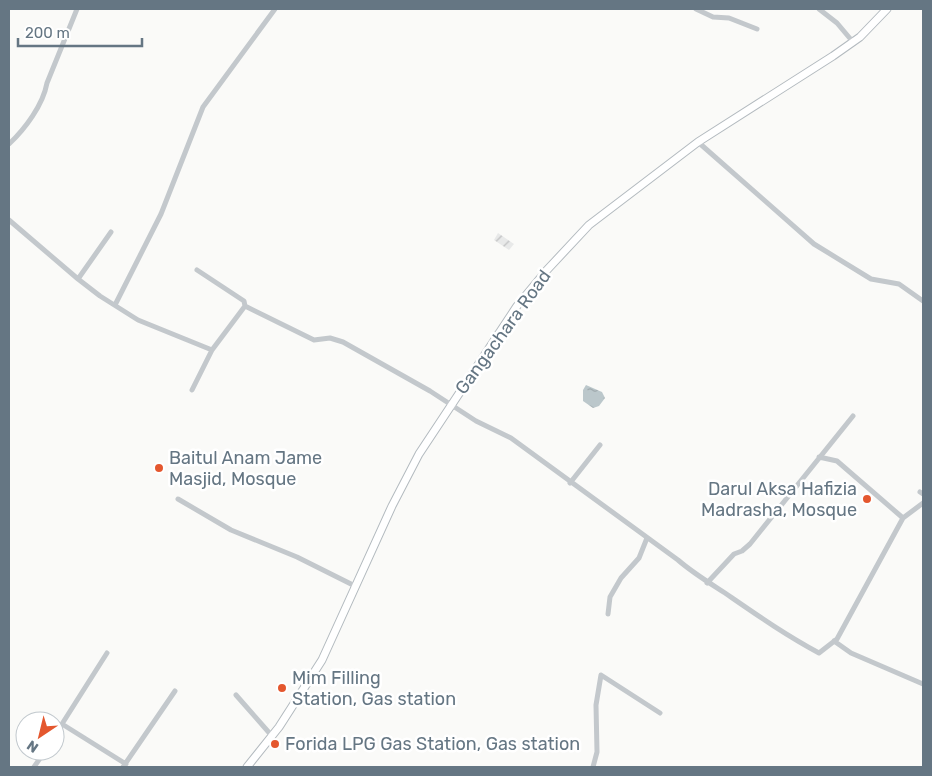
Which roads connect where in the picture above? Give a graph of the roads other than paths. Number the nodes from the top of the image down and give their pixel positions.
1 (78, 9) edge
2 (275, 9) edge
3 (696, 9) edge
4 (820, 9) edge
5 (887, 9) edge
6 (757, 29) dead end
7 (854, 42) junction
8 (698, 142) junction
9 (9, 144) edge
10 (9, 220) edge
11 (111, 232) dead end
12 (197, 270) dead end
13 (78, 279) junction
14 (923, 301) edge
15 (115, 306) junction
16 (245, 306) junction
17 (212, 350) junction
18 (192, 390) dead end
19 (451, 404) junction
20 (852, 416) dead end
21 (600, 445) dead end
22 (819, 457) junction
23 (570, 483) junction
24 (178, 499) dead end
25 (923, 504) edge
26 (903, 518) junction
27 (646, 538) junction
28 (707, 583) junction
29 (355, 586) junction
30 (608, 614) dead end
31 (834, 641) junction
32 (107, 653) dead end
33 (923, 684) edge
34 (175, 691) dead end
35 (236, 695) dead end
36 (660, 713) dead end
37 (65, 719) edge
38 (65, 726) edge
39 (272, 736) junction
40 (125, 766) edge
41 (247, 767) edge
42 (593, 767) edge

1 - 9 street
2 - 15 street
3 - 6 street
4 - 7 street
5 - 7 main road, Gangachara Road
7 - 8 main road, Gangachara Road
8 - 14 street
8 - 19 main road, Gangachara Road
10 - 13 street
11 - 13 street
12 - 16 street
13 - 15 street
15 - 17 street
16 - 17 street
16 - 19 street
17 - 18 street
19 - 23 street
19 - 29 main road, Gangachara Road
20 - 22 street
21 - 23 street
22 - 26 street
22 - 28 street
23 - 27 street
24 - 29 street
25 - 26 street
26 - 31 street
27 - 28 street
27 - 30 street
28 - 31 street
29 - 39 main road, Gangachara Road
31 - 33 street
32 - 37 street
34 - 40 street
35 - 39 street
36 - 42 street
38 - 40 street
39 - 41 main road, Gangachara Road

